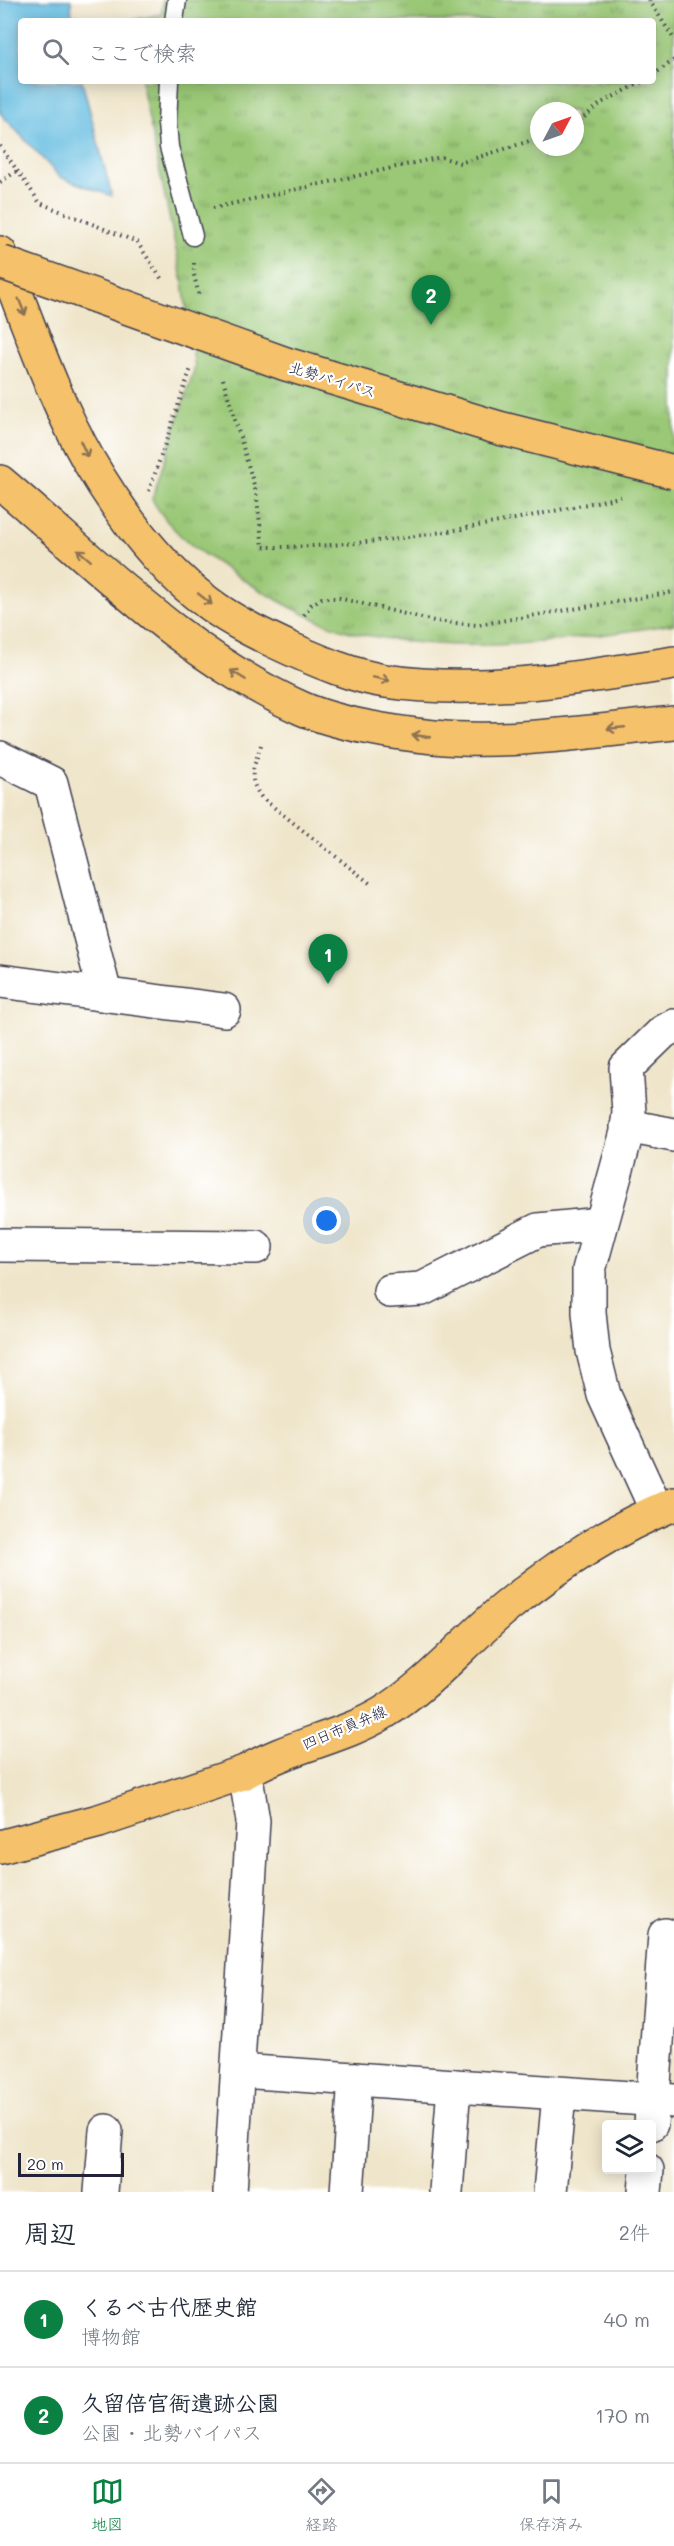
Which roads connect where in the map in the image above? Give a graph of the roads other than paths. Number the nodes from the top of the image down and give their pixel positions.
1 (177, 0) edge
2 (174, 18) edge
3 (169, 84) edge
4 (194, 236) dead end
5 (0, 253) edge
6 (0, 262) edge
7 (674, 471) edge
8 (0, 482) edge
9 (674, 663) edge
10 (674, 723) edge
11 (0, 758) edge
12 (0, 981) edge
13 (105, 994) junction
14 (224, 1010) dead end
15 (674, 1026) edge
16 (627, 1125) junction
17 (674, 1135) edge
18 (601, 1224) junction
19 (0, 1245) edge
20 (256, 1247) dead end
21 (390, 1292) dead end
22 (666, 1507) edge
23 (245, 1772) junction
24 (0, 1847) edge
25 (665, 1935) dead end
26 (239, 2071) junction
27 (355, 2079) junction
28 (454, 2086) junction
29 (559, 2094) junction
30 (659, 2109) edge
31 (106, 2131) dead end
32 (647, 2174) edge
33 (101, 2192) edge
34 (230, 2192) edge
35 (347, 2192) edge
36 (446, 2192) edge
37 (550, 2192) edge
38 (645, 2192) edge

1 - 2 lane
3 - 4 lane
5 -> 9 main road
6 - 7 main road, 北勢バイパス, bridge
10 -> 8 main road
11 - 13 street
12 - 13 street
13 - 14 street
15 - 16 street
16 - 17 street
16 - 18 street
18 - 21 street
18 - 22 street
19 - 20 street
22 - 23 main road, 四日市員弁線
23 - 24 main road, 四日市員弁線
23 - 26 street
25 - 30 street
26 - 27 street
26 - 34 street
27 - 28 street
27 - 35 street
28 - 29 street
28 - 36 street
29 - 30 street
29 - 37 street
31 - 33 street
32 - 38 street

